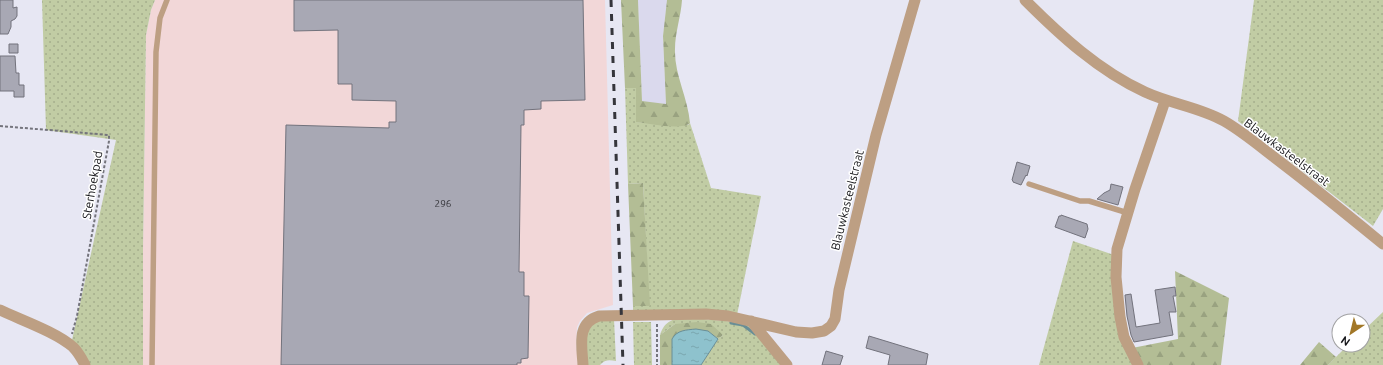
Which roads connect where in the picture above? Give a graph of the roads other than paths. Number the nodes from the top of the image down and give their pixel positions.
1 (167, 0) edge
2 (915, 0) edge
3 (1025, 0) edge
4 (1165, 101) junction
5 (1029, 184) dead end
6 (1128, 213) junction
7 (1383, 244) edge
8 (0, 310) edge
9 (750, 321) junction
10 (85, 365) edge
11 (152, 365) edge
12 (583, 365) edge
13 (787, 365) edge
14 (1138, 365) edge

1 - 11 lane
2 - 9 street, Blauwkasteelstraat
3 - 4 street, Blauwkasteelstraat
4 - 6 street
4 - 7 street, Blauwkasteelstraat
5 - 6 lane
6 - 14 street
8 - 10 street
9 - 12 street, Blauwkasteelstraat
9 - 13 street

